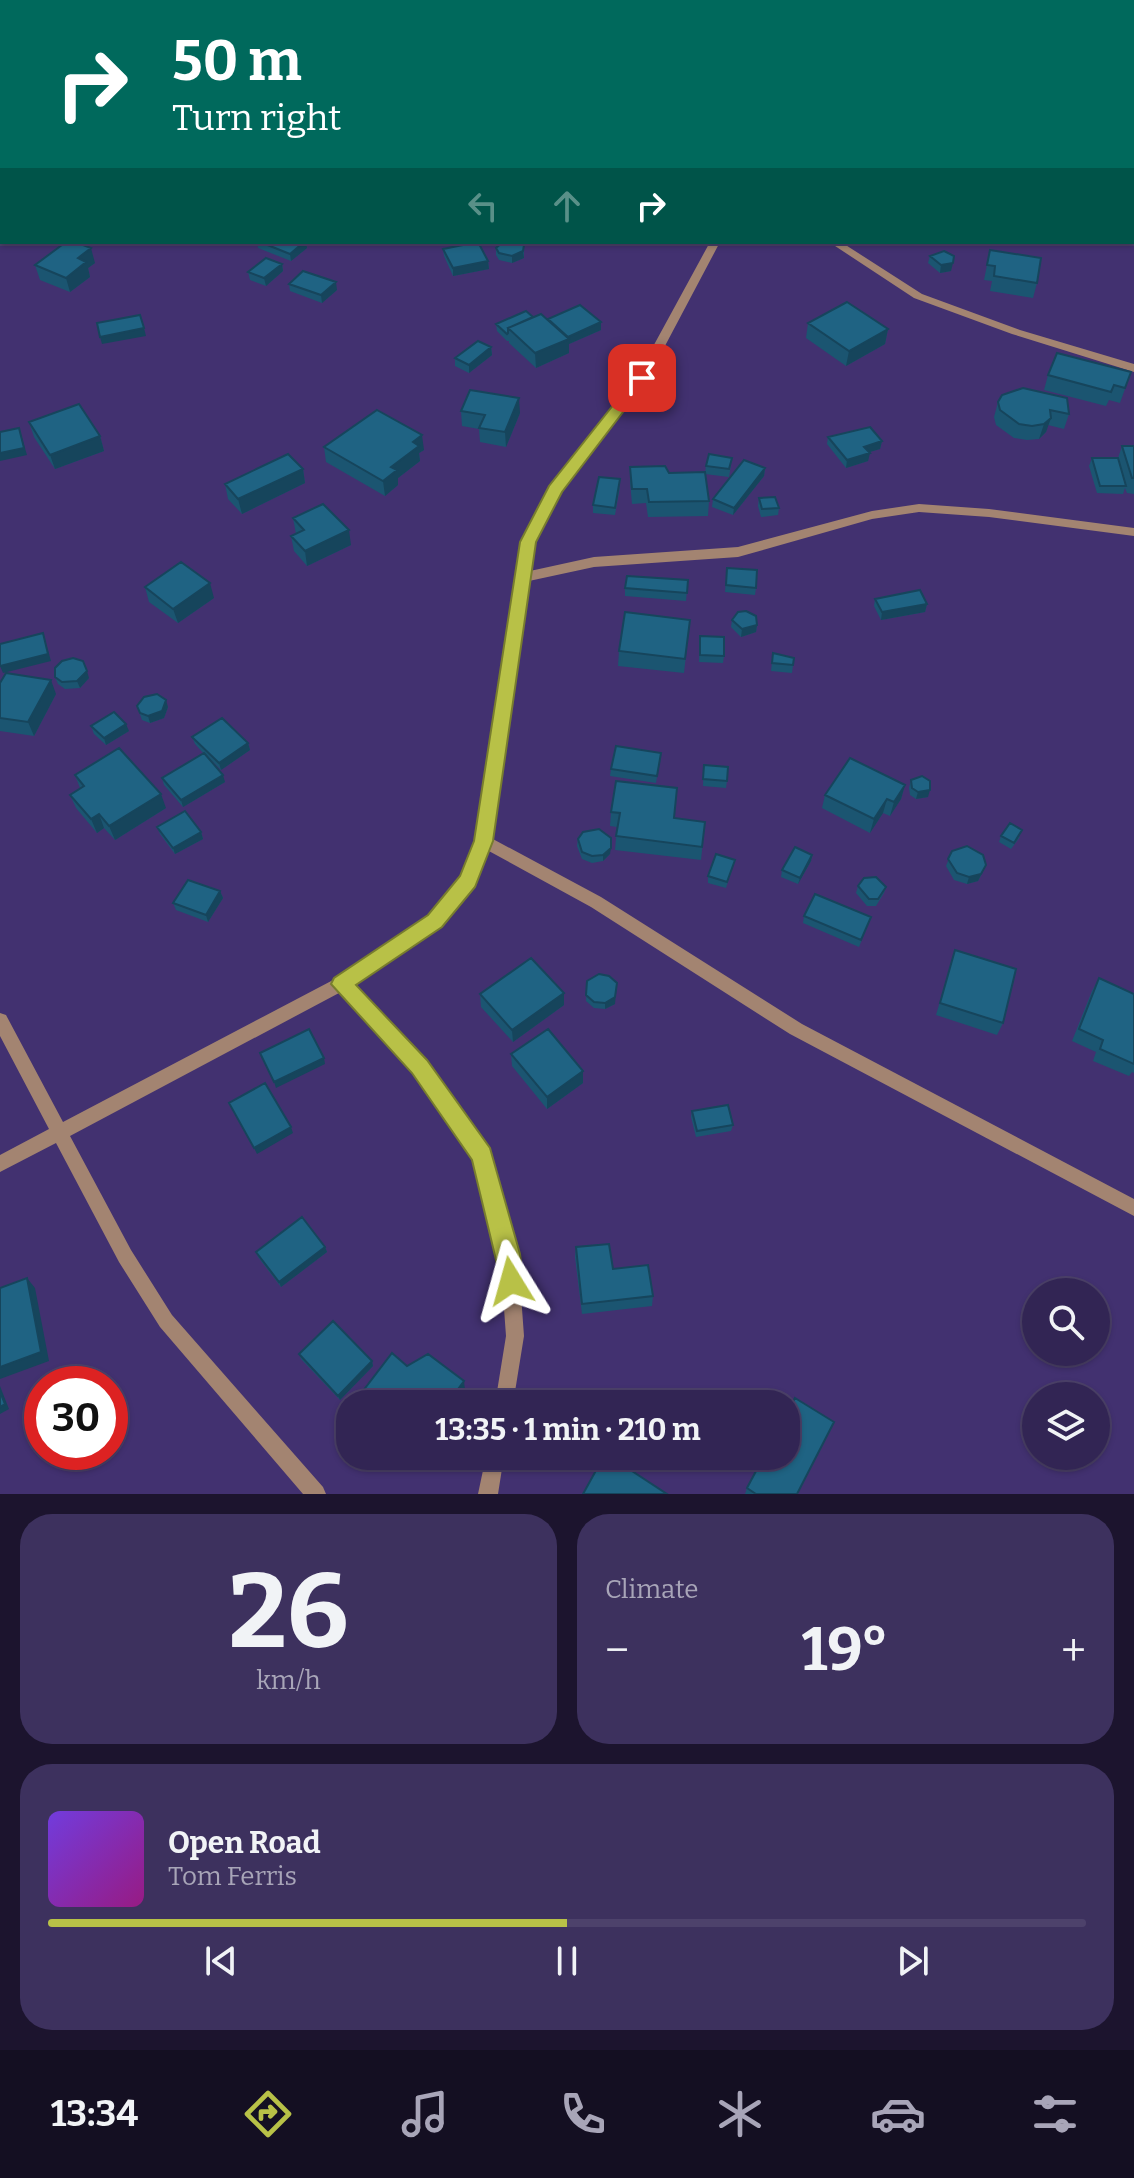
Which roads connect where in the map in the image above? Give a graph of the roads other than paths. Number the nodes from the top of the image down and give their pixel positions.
1 (714, 244) edge
2 (837, 244) edge
3 (1134, 368) edge
4 (1134, 532) edge
5 (525, 577) junction
6 (483, 841) junction
7 (341, 984) junction
8 (0, 1020) edge
9 (60, 1132) junction
10 (0, 1164) edge
11 (1134, 1208) edge
12 (506, 1390) edge
13 (492, 1470) edge
14 (316, 1494) edge
15 (488, 1494) edge

1 - 5 street
2 - 3 street
4 - 5 street
5 - 6 street
6 - 7 street
6 - 11 street
7 - 9 street
7 - 12 street
8 - 9 street
9 - 10 street
9 - 14 street
13 - 15 street

